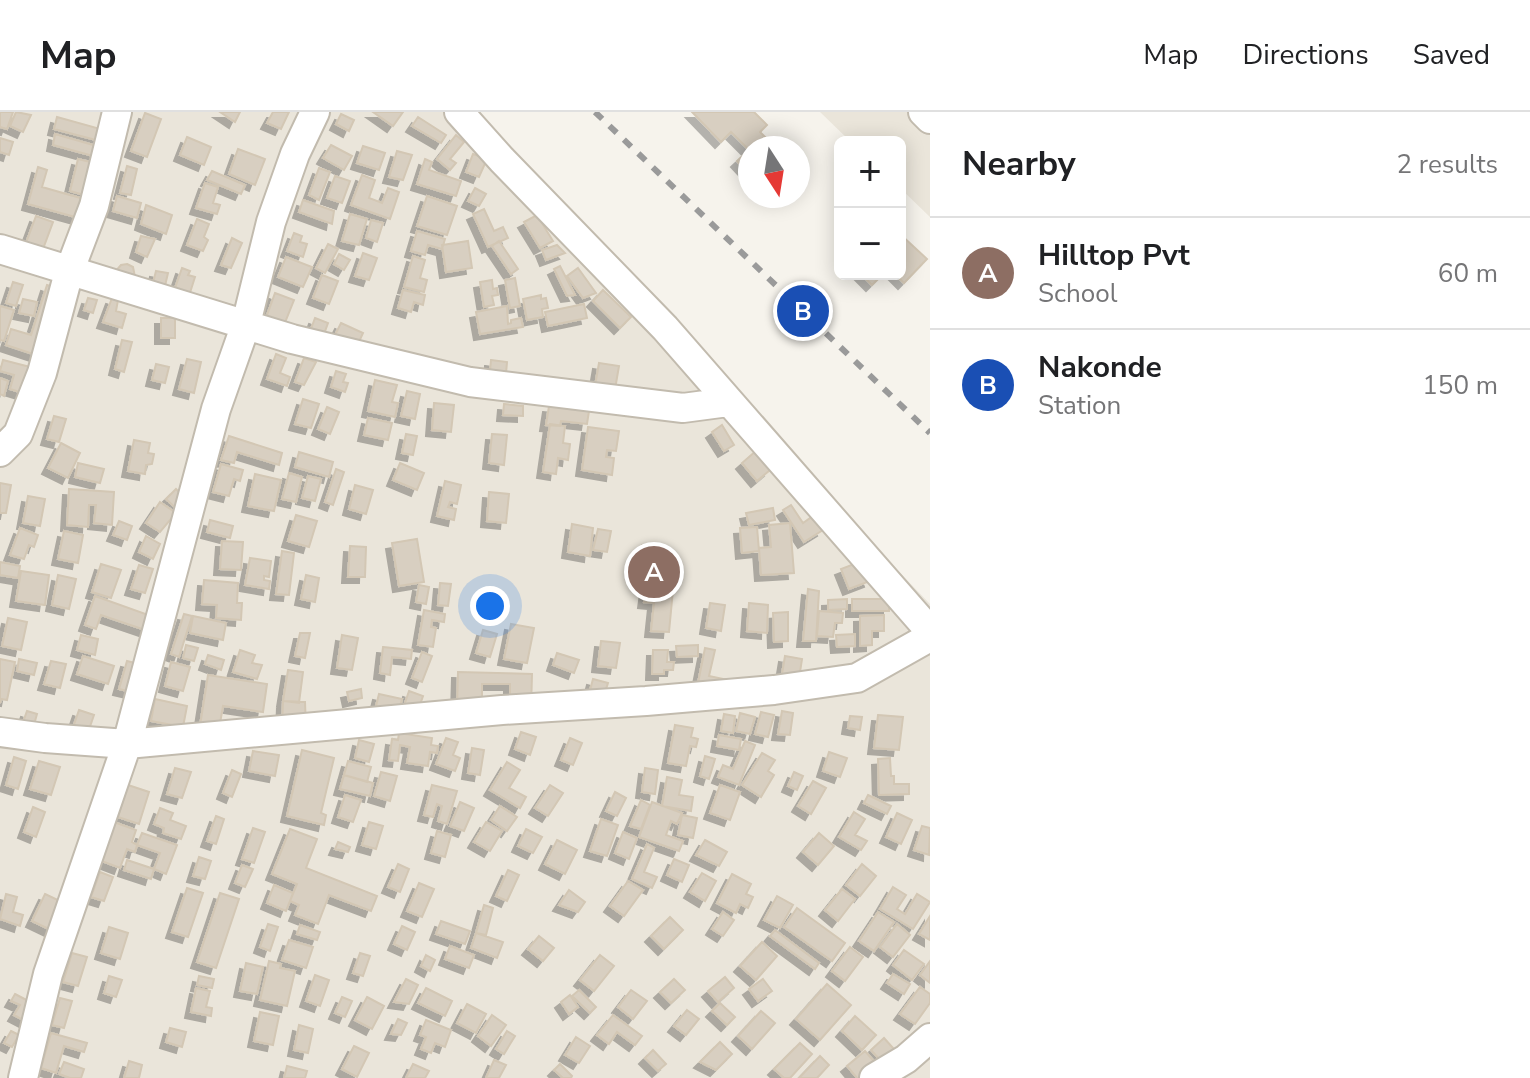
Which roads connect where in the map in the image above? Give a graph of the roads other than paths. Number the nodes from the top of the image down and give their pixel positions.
1 (117, 112) edge
2 (315, 112) edge
3 (459, 112) edge
4 (923, 112) edge
5 (930, 119) edge
6 (0, 249) edge
7 (69, 272) junction
8 (246, 324) junction
9 (728, 402) junction
10 (0, 452) edge
11 (930, 634) edge
12 (0, 732) edge
13 (127, 744) junction
14 (930, 1038) edge
15 (23, 1078) edge
16 (874, 1078) edge

1 - 7 street
2 - 8 street
3 - 9 street
4 - 5 street
6 - 7 street
7 - 8 street
7 - 10 street
8 - 9 street
8 - 13 street
9 - 11 street
11 - 13 street
12 - 13 street
13 - 15 street
14 - 16 street

